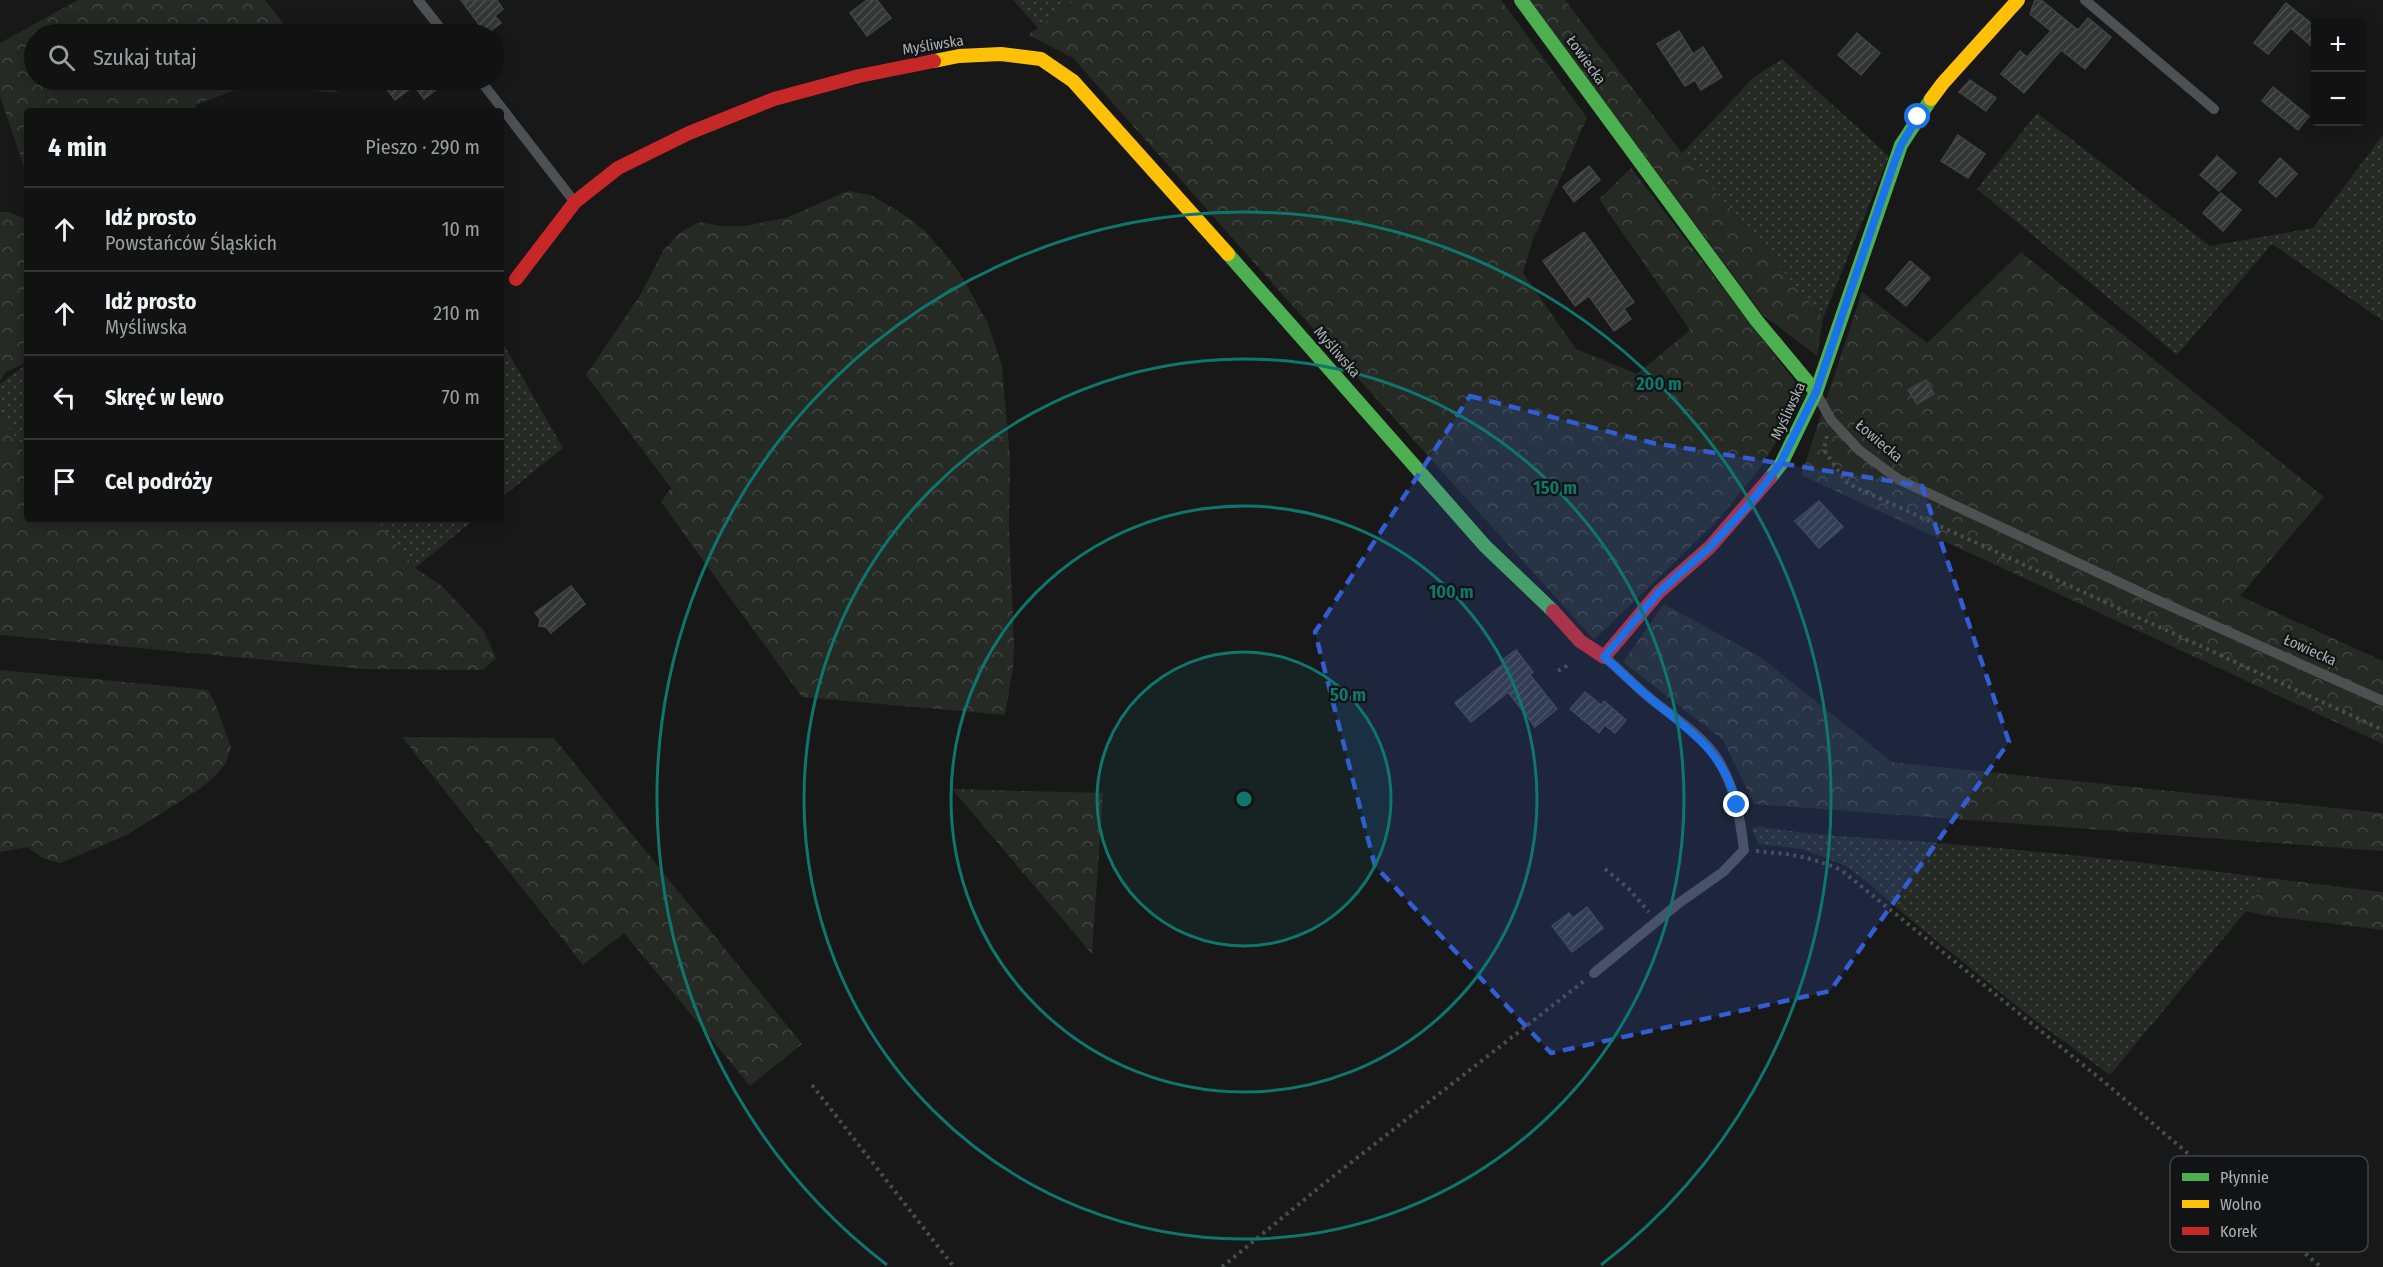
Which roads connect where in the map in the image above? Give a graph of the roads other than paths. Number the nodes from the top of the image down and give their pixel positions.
1 (418, 0) edge
2 (1521, 0) edge
3 (2018, 0) edge
4 (2085, 0) edge
5 (437, 24) edge
6 (488, 90) edge
7 (502, 108) edge
8 (2214, 109) dead end
9 (504, 111) edge
10 (575, 202) junction
11 (516, 279) dead end
12 (1816, 392) junction
13 (1604, 657) junction
14 (2383, 701) edge
15 (1594, 973) road end

1 - 5 lane
2 - 12 street, Łowiecka
3 - 12 street, Myśliwska
4 - 8 lane
6 - 7 lane
9 - 10 lane
10 - 11 street, Myśliwska
10 - 13 street, Myśliwska
12 - 13 street, Myśliwska
12 - 14 lane, Łowiecka
13 - 15 lane

